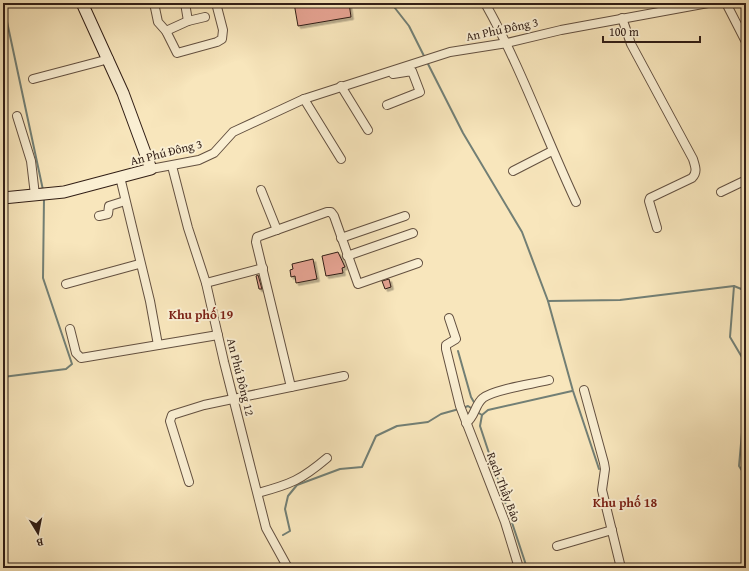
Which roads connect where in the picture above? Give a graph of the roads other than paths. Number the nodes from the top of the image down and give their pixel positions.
1 (82, 3) edge
2 (154, 3) edge
3 (185, 3) edge
4 (216, 3) edge
5 (485, 3) edge
6 (708, 3) edge
7 (726, 3) edge
8 (205, 17) dead end
9 (622, 18) junction
10 (188, 22) junction
11 (166, 31) junction
12 (746, 42) edge
13 (507, 43) junction
14 (109, 59) junction
15 (386, 72) junction
16 (33, 79) dead end
17 (341, 86) junction
18 (304, 99) junction
19 (387, 105) dead end
20 (17, 116) dead end
21 (368, 130) dead end
22 (552, 151) junction
23 (341, 159) dead end
24 (172, 166) junction
25 (151, 169) junction
26 (513, 171) dead end
27 (120, 178) junction
28 (746, 180) edge
29 (261, 190) dead end
30 (721, 192) dead end
31 (41, 195) junction
32 (3, 198) edge
33 (125, 201) junction
34 (576, 202) dead end
35 (99, 216) dead end
36 (405, 216) dead end
37 (657, 228) dead end
38 (276, 230) junction
39 (413, 233) dead end
40 (341, 238) junction
41 (347, 256) junction
42 (418, 263) dead end
43 (139, 264) junction
44 (263, 268) junction
45 (206, 283) junction
46 (66, 284) dead end
47 (449, 318) dead end
48 (70, 329) dead end
49 (218, 335) junction
50 (158, 345) junction
51 (344, 376) dead end
52 (549, 380) dead end
53 (291, 387) junction
54 (584, 390) dead end
55 (234, 399) junction
56 (465, 419) junction
57 (327, 458) dead end
58 (189, 482) dead end
59 (258, 493) junction
60 (612, 530) junction
61 (557, 546) dead end
62 (288, 568) edge
63 (519, 568) edge
64 (621, 568) edge

1 - 14 street
2 - 11 street
3 - 10 street
4 - 11 street
5 - 13 street
6 - 9 street, An Phú Đông 3
7 - 12 street
8 - 10 street
9 - 13 street, An Phú Đông 3
9 - 37 street
10 - 11 street
13 - 15 street, An Phú Đông 3
13 - 22 street
14 - 16 street
14 - 25 street
15 - 17 street, An Phú Đông 3
15 - 19 street
17 - 18 street, An Phú Đông 3
17 - 21 street
18 - 23 street
18 - 24 street, An Phú Đông 3
20 - 31 street
22 - 26 street
22 - 34 street
24 - 25 street, An Phú Đông 3
24 - 45 street, An Phú Đông 12
25 - 27 street, An Phú Đông 3
27 - 31 street, An Phú Đông 3
27 - 33 street
28 - 30 street
29 - 38 street
31 - 32 street, An Phú Đông 3
33 - 35 street
33 - 43 street
36 - 40 street
38 - 40 street
38 - 44 street
39 - 41 street
40 - 41 street
41 - 42 street
43 - 46 street
43 - 50 street
44 - 45 street
44 - 53 street
45 - 49 street, An Phú Đông 12
47 - 56 street, Rạch Thầy Bảo
48 - 50 street
49 - 50 street
49 - 55 street, An Phú Đông 12
51 - 53 street
52 - 56 street
53 - 55 street
54 - 60 street
55 - 58 street
55 - 59 street, An Phú Đông 12
56 - 63 street, Rạch Thầy Bảo
57 - 59 street
59 - 62 street, An Phú Đông 12
60 - 61 street
60 - 64 street

